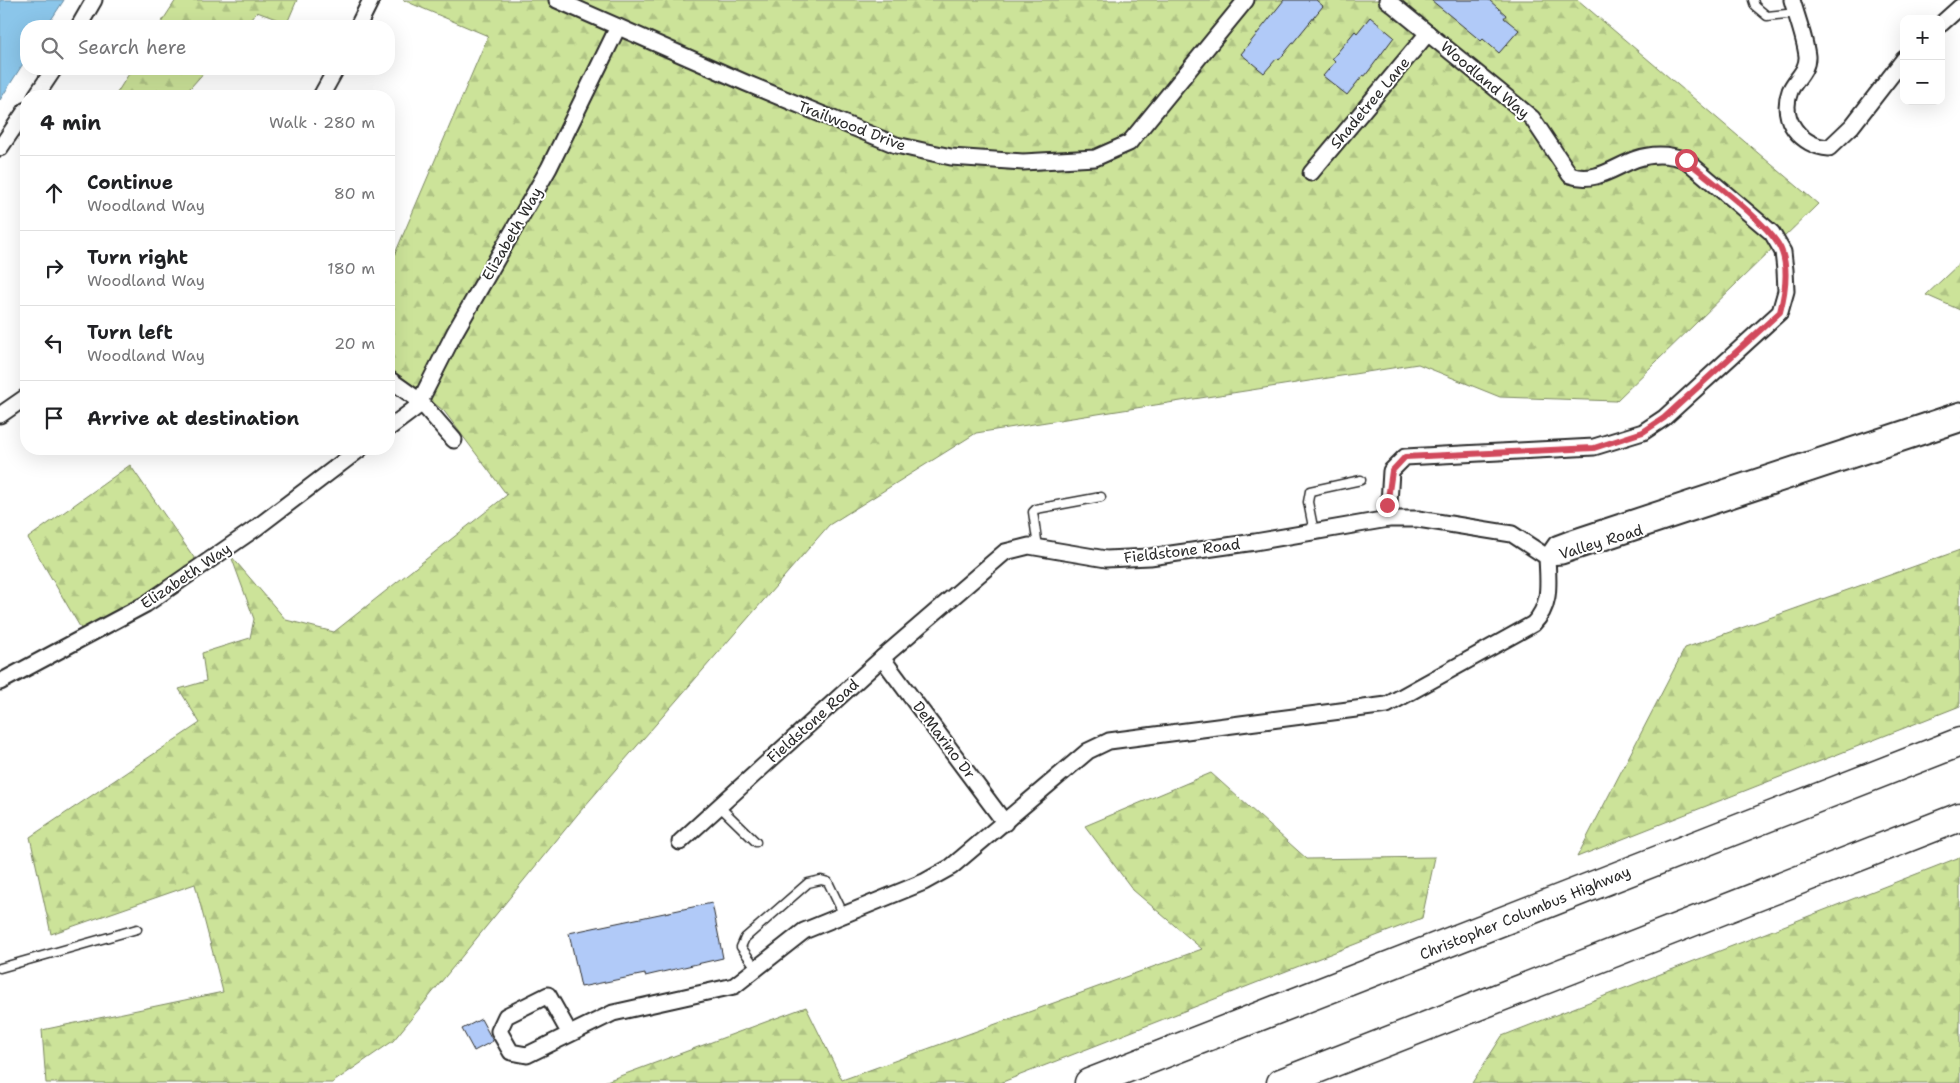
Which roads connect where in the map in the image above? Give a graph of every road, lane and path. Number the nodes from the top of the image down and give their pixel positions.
1 (94, 0) edge
2 (371, 0) edge
3 (557, 0) edge
4 (1246, 0) edge
5 (1387, 0) edge
6 (1753, 0) edge
7 (1794, 6) edge
8 (1960, 7) edge
9 (82, 20) edge
10 (361, 20) edge
11 (1945, 20) edge
12 (618, 27) junction
13 (1428, 33) junction
14 (1903, 60) edge
15 (50, 75) edge
16 (333, 75) edge
17 (40, 90) edge
18 (324, 90) edge
19 (20, 119) edge
20 (0, 148) edge
21 (1311, 173) dead end
22 (395, 382) edge
23 (20, 401) edge
24 (420, 401) junction
25 (1960, 410) edge
26 (0, 415) edge
27 (395, 424) edge
28 (1960, 424) edge
29 (454, 440) dead end
30 (352, 455) edge
31 (1361, 480) dead end
32 (1101, 497) dead end
33 (1388, 519) junction
34 (1314, 532) junction
35 (1038, 547) junction
36 (1546, 557) junction
37 (882, 658) junction
38 (0, 682) edge
39 (1960, 742) edge
40 (719, 806) junction
41 (1960, 817) edge
42 (1005, 823) junction
43 (680, 842) dead end
44 (756, 842) dead end
45 (843, 913) junction
46 (137, 929) dead end
47 (0, 968) edge
48 (758, 969) junction
49 (570, 1034) junction
50 (1089, 1083) edge
51 (1281, 1083) edge

1 - 9 street
2 - 10 street
3 - 12 street, Trailwood Drive
4 - 12 street, Trailwood Drive
5 - 13 street, Woodland Way
6 - 7 lane
7 - 14 street
8 - 11 street
12 - 24 street, Elizabeth Way
13 - 21 street, Shadetree Lane
13 - 33 street, Woodland Way
15 - 17 street
16 - 18 street
19 - 20 street
22 - 24 street
23 - 26 street
24 - 27 street, Elizabeth Way
24 - 29 street
25 - 36 street, Valley Road
28 - 36 street, Valley Road
30 - 38 street, Elizabeth Way
31 - 34 lane
32 - 35 lane
33 - 34 street, Fieldstone Road
33 - 36 street, Fieldstone Road
34 - 35 street, Fieldstone Road
35 - 37 street, Fieldstone Road
36 - 42 street
37 - 40 street, Fieldstone Road
37 - 42 street, DeMarino Dr
39 - 50 highway, Christopher Columbus Highway
40 - 43 street, Fieldstone Road
40 - 44 lane
41 - 51 highway
42 - 45 street
45 - 48 street
45 - 48 lane
46 - 47 lane
48 - 49 street
49 - 49 street

